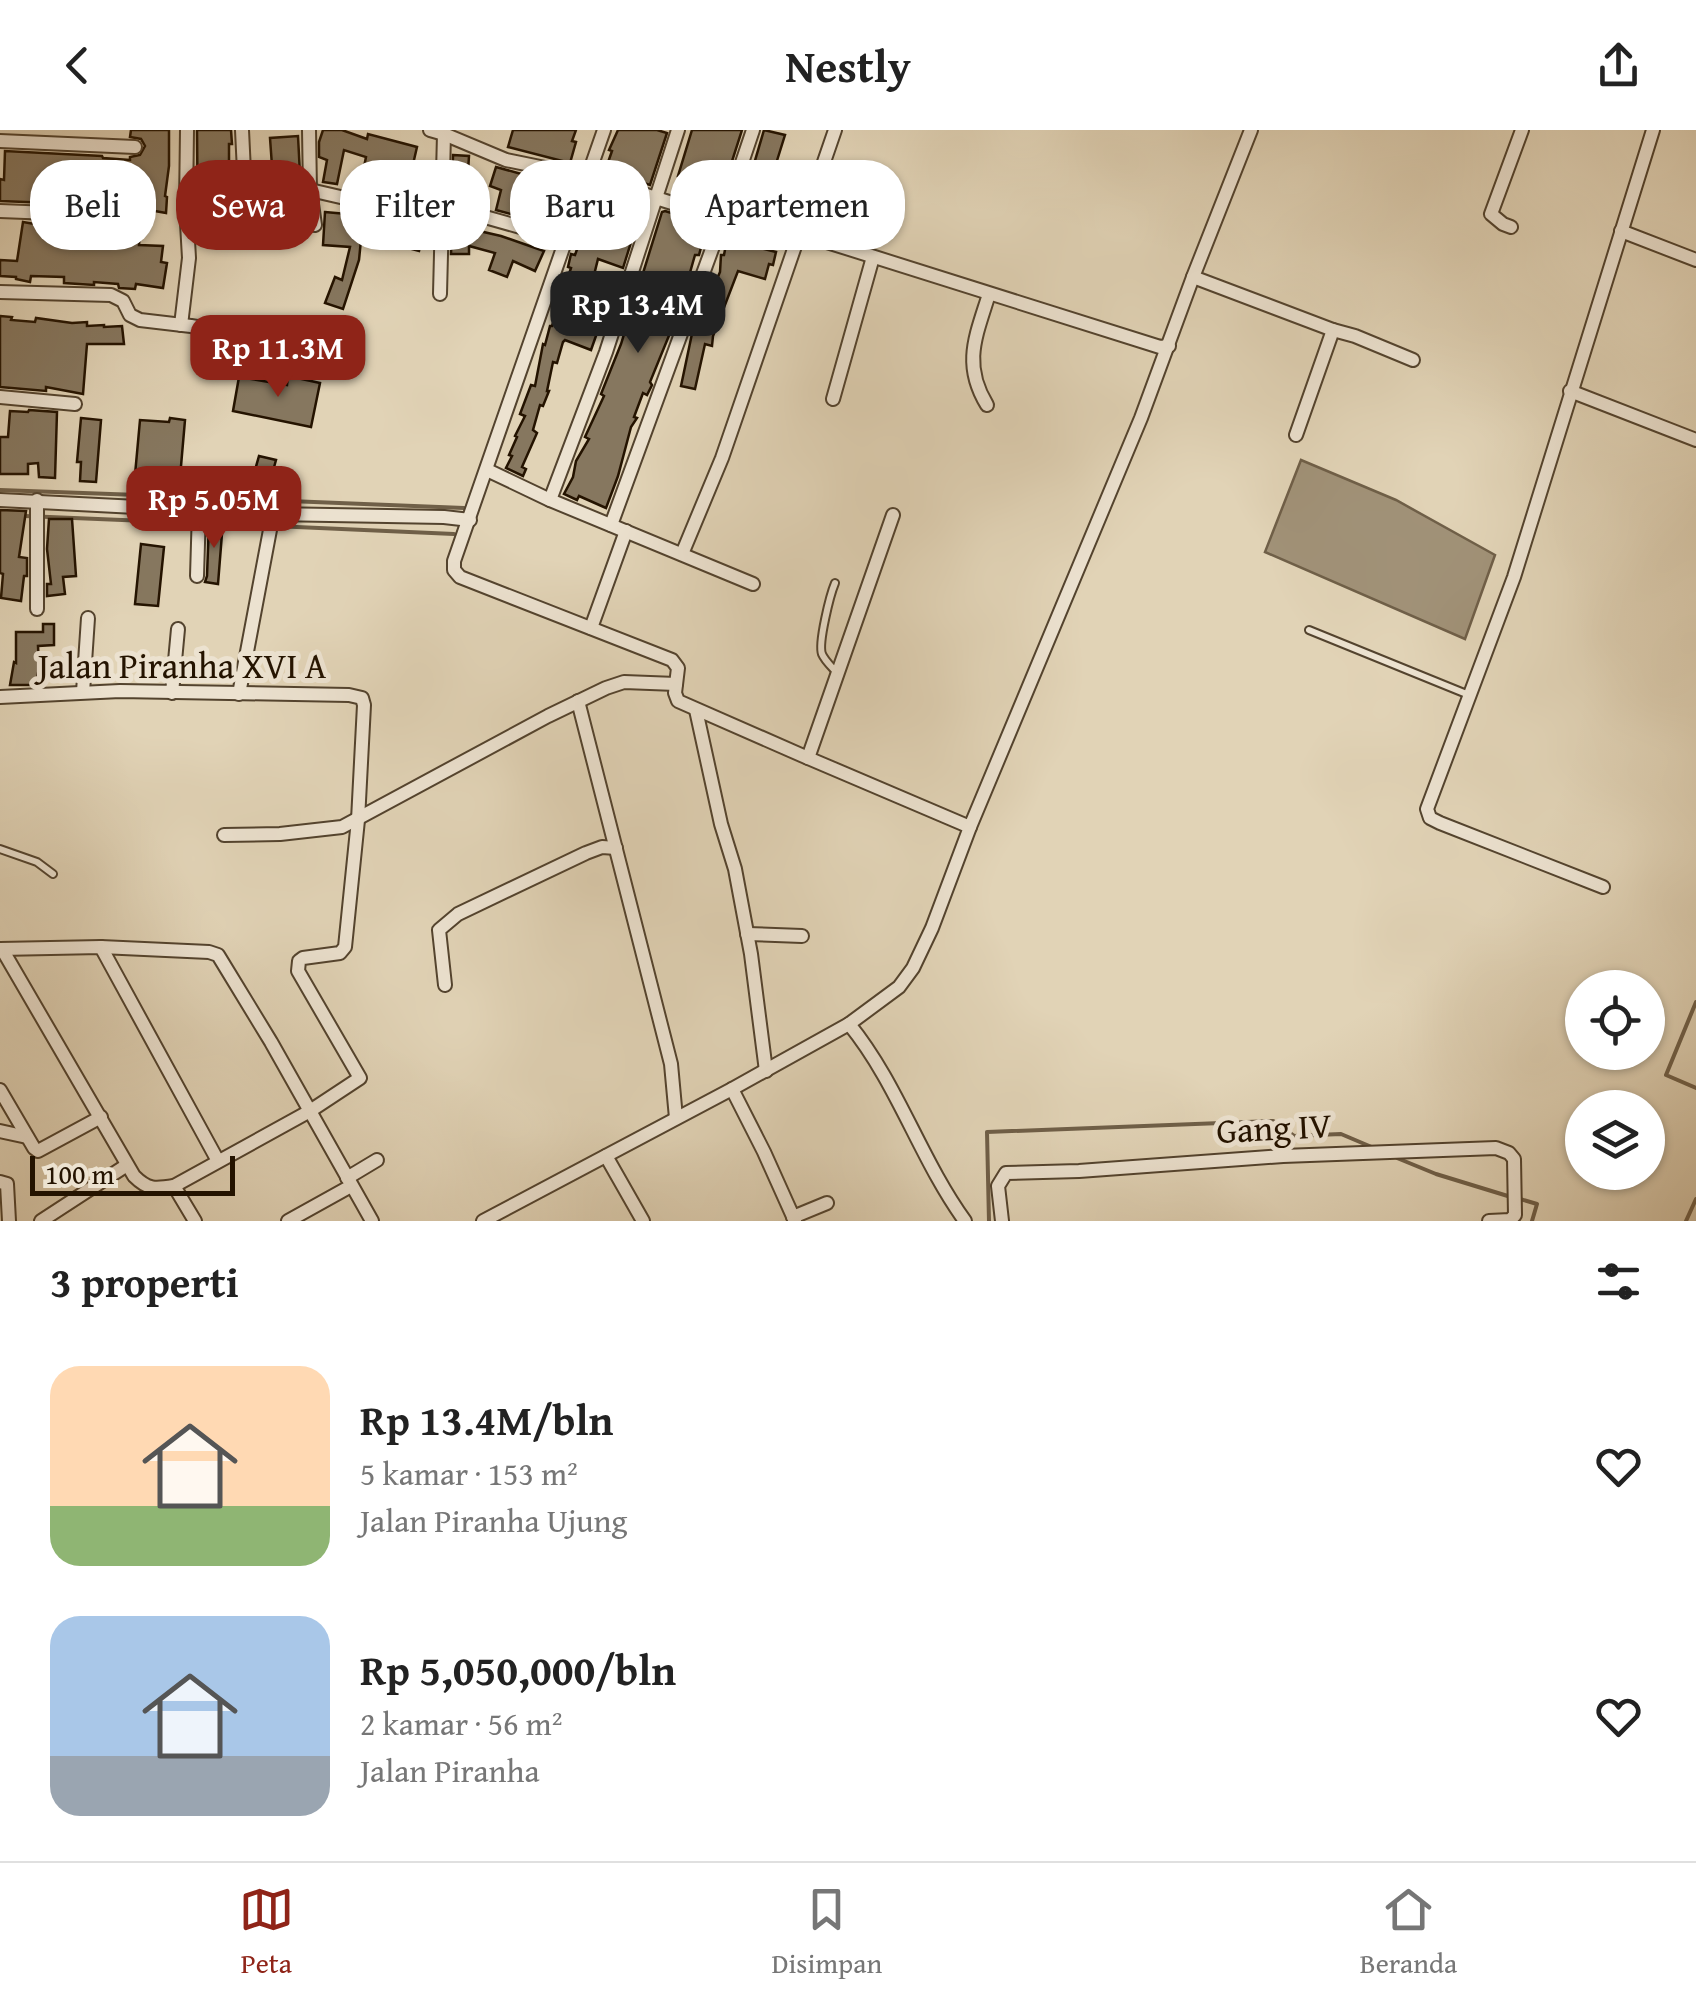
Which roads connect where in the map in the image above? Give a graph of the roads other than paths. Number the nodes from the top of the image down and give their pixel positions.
1 (188, 130) edge
2 (242, 130) edge
3 (308, 130) edge
4 (604, 130) edge
5 (678, 130) edge
6 (752, 130) edge
7 (835, 130) edge
8 (1251, 130) edge
9 (1522, 130) edge
10 (1653, 130) edge
11 (437, 132) edge
12 (0, 142) edge
13 (135, 148) dead end
14 (243, 160) edge
15 (309, 160) edge
16 (438, 160) edge
17 (594, 160) edge
18 (742, 160) edge
19 (825, 160) edge
20 (510, 161) edge
21 (650, 195) edge
22 (656, 197) junction
23 (670, 201) edge
24 (0, 212) edge
25 (30, 213) edge
26 (1510, 227) dead end
27 (1620, 231) junction
28 (441, 250) edge
29 (563, 250) edge
30 (711, 250) edge
31 (794, 250) edge
32 (850, 250) edge
33 (873, 257) junction
34 (1696, 260) edge
35 (1192, 277) junction
36 (0, 292) edge
37 (440, 294) dead end
38 (990, 294) junction
39 (181, 325) junction
40 (207, 329) junction
41 (1333, 330) junction
42 (307, 346) dead end
43 (1169, 346) junction
44 (1413, 360) dead end
45 (209, 370) dead end
46 (1570, 391) junction
47 (0, 396) edge
48 (833, 399) dead end
49 (75, 404) dead end
50 (988, 405) dead end
51 (1296, 436) dead end
52 (1696, 440) edge
53 (487, 470) junction
54 (0, 500) edge
55 (37, 500) junction
56 (550, 500) junction
57 (200, 510) junction
58 (273, 514) junction
59 (894, 515) dead end
60 (470, 520) junction
61 (611, 525) junction
62 (626, 531) junction
63 (682, 554) junction
64 (197, 576) dead end
65 (835, 583) dead end
66 (754, 584) dead end
67 (37, 608) dead end
68 (88, 618) dead end
69 (592, 628) junction
70 (178, 629) dead end
71 (1309, 630) dead end
72 (837, 674) junction
73 (676, 684) junction
74 (83, 692) junction
75 (172, 693) junction
76 (239, 694) junction
77 (1470, 696) junction
78 (0, 697) edge
79 (578, 701) junction
80 (696, 710) junction
81 (808, 758) junction
82 (358, 820) junction
83 (970, 827) junction
84 (224, 835) dead end
85 (616, 848) junction
86 (0, 849) edge
87 (52, 874) dead end
88 (1603, 888) dead end
89 (747, 934) junction
90 (802, 936) dead end
91 (101, 947) junction
92 (1, 949) edge
93 (446, 985) dead end
94 (849, 1024) junction
95 (766, 1071) junction
96 (0, 1090) edge
97 (732, 1090) junction
98 (310, 1111) junction
99 (101, 1117) junction
100 (676, 1118) junction
101 (0, 1131) edge
102 (26, 1136) junction
103 (606, 1156) junction
104 (377, 1160) dead end
105 (218, 1161) junction
106 (127, 1165) junction
107 (0, 1182) edge
108 (349, 1182) junction
109 (174, 1186) junction
110 (828, 1202) dead end
111 (794, 1219) edge
112 (8, 1221) edge
113 (41, 1221) edge
114 (194, 1221) edge
115 (288, 1221) edge
116 (372, 1221) edge
117 (483, 1221) edge
118 (643, 1221) edge
119 (965, 1221) edge
120 (1002, 1221) edge
121 (1489, 1221) edge

1 - 39 street
2 - 14 street
3 - 15 street
4 - 17 street
5 - 22 street
6 - 18 street
7 - 19 street
8 - 35 street
9 - 26 street
10 - 27 street
11 - 16 street
11 - 20 street
12 - 13 street
21 - 22 street
22 - 23 street
22 - 56 street
24 - 25 street
27 - 34 street
27 - 46 street
28 - 37 street
29 - 53 street
30 - 61 street
31 - 63 street
32 - 33 street
33 - 38 street
33 - 48 street
35 - 41 street
35 - 43 street
36 - 39 street
38 - 43 street
38 - 50 street
39 - 40 street
40 - 42 street
40 - 45 street
41 - 44 street
41 - 51 street
43 - 83 street
46 - 52 street
46 - 77 street
47 - 49 street
53 - 56 street
53 - 60 street
54 - 55 street
55 - 57 street
55 - 67 street
56 - 61 street
57 - 58 street
57 - 64 street
58 - 60 street
58 - 76 street
59 - 72 street
60 - 69 street
61 - 62 street
62 - 63 street
62 - 69 street
63 - 66 street
65 - 72 lane
68 - 74 street
69 - 73 street
70 - 75 street
71 - 77 lane
72 - 81 street
73 - 79 street
73 - 80 street
74 - 75 street, Jalan Piranha XVI A
74 - 78 street, Jalan Piranha XVI A
75 - 76 street, Jalan Piranha XVI A
76 - 82 street, Jalan Piranha XVI A
77 - 88 street
79 - 82 street
79 - 85 street
80 - 81 street
80 - 89 street
81 - 83 street
82 - 84 street
82 - 98 street
83 - 94 street
85 - 93 street
85 - 100 street
86 - 87 lane
89 - 90 street
89 - 95 street
91 - 92 street
91 - 98 street
91 - 105 street
92 - 99 street
94 - 95 street
94 - 119 street
95 - 97 street
96 - 102 street
97 - 100 street
97 - 111 street
98 - 105 street
98 - 108 street
99 - 102 street
99 - 106 street
100 - 103 street
101 - 102 street
103 - 117 street
103 - 118 street
104 - 108 street
105 - 109 street
106 - 109 street
106 - 113 street
107 - 112 street
108 - 115 street
108 - 116 street
109 - 114 street
110 - 111 street
120 - 121 street, Gang IV

